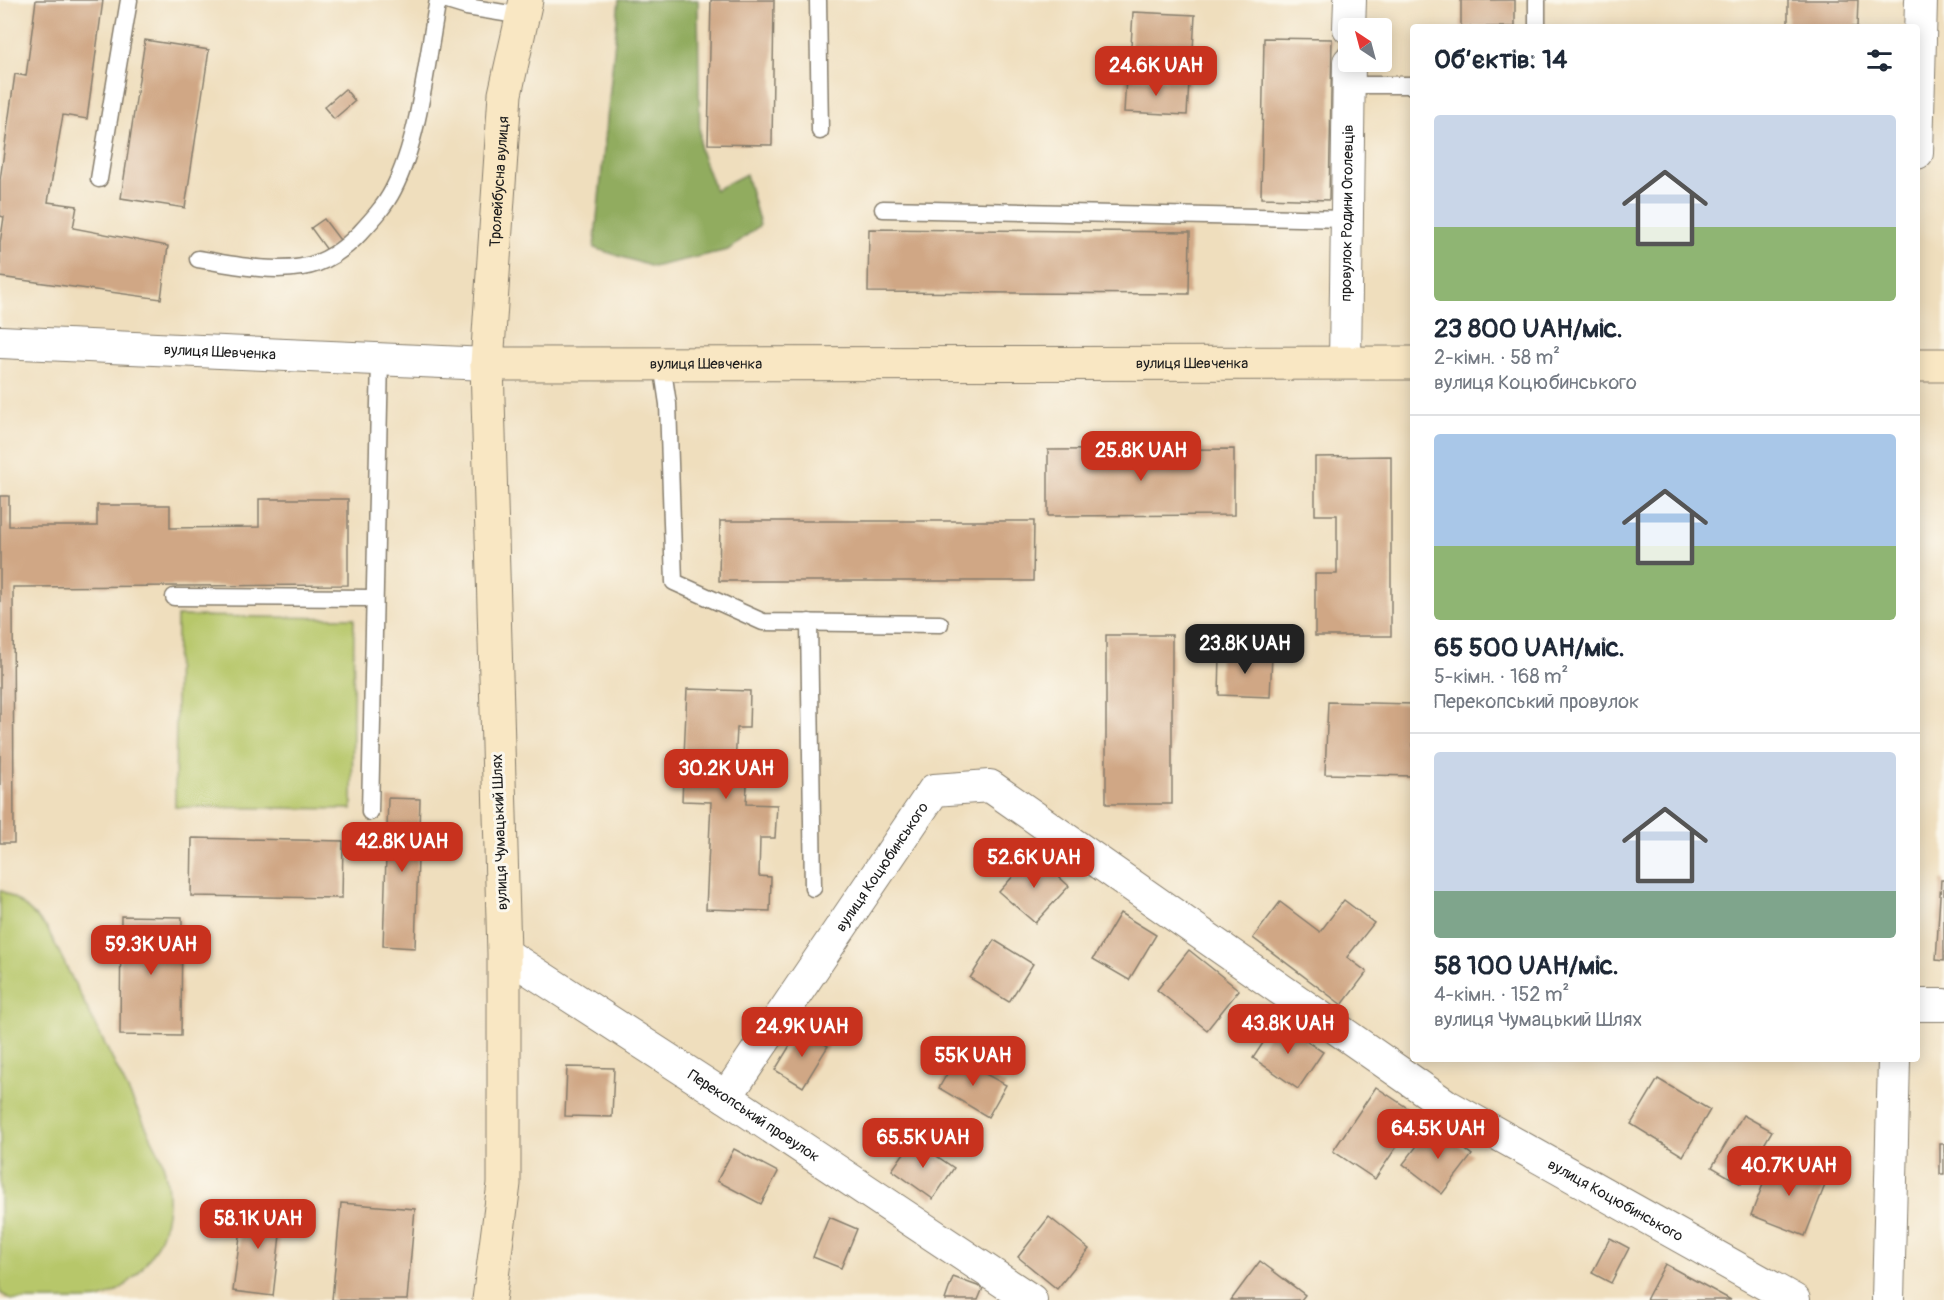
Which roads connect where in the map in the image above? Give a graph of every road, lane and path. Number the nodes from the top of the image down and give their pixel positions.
1 (129, 0) edge
2 (438, 0) edge
3 (444, 0) edge
4 (818, 0) edge
5 (1350, 0) edge
6 (1537, 0) edge
7 (1922, 0) edge
8 (524, 8) edge
9 (1349, 18) edge
10 (1537, 24) edge
11 (1920, 61) edge
12 (1349, 73) edge
13 (1410, 84) edge
14 (820, 132) dead end
15 (99, 179) dead end
16 (883, 209) dead end
17 (1347, 219) junction
18 (198, 259) dead end
19 (0, 342) edge
20 (380, 359) junction
21 (1345, 363) junction
22 (1410, 363) edge
23 (487, 364) junction
24 (662, 364) junction
25 (1920, 365) edge
26 (1944, 365) edge
27 (174, 597) dead end
28 (374, 598) junction
29 (809, 622) junction
30 (940, 624) dead end
31 (370, 812) dead end
32 (813, 888) dead end
33 (504, 953) junction
34 (1920, 1005) edge
35 (1944, 1005) edge
36 (1894, 1062) edge
37 (726, 1097) junction
38 (489, 1300) edge
39 (1031, 1300) edge
40 (1794, 1300) edge
41 (1888, 1300) edge

1 - 15 lane
2 - 18 lane
3 - 8 lane
4 - 14 lane
5 - 9 street
6 - 10 lane
7 - 11 street
8 - 23 main road, Тролейбусна вулиця
12 - 13 lane
12 - 17 street, провулок Родини Оголевців
16 - 17 lane
17 - 21 street, провулок Родини Оголевців
19 - 20 street, вулиця Шевченка
20 - 23 street, вулиця Шевченка
20 - 28 lane
21 - 22 main road, вулиця Шевченка
21 - 24 main road, вулиця Шевченка
23 - 24 main road, вулиця Шевченка
23 - 33 main road, вулиця Чумацький Шлях
24 - 29 lane
25 - 26 main road
27 - 28 lane
28 - 31 lane
29 - 30 lane
29 - 32 lane
33 - 37 street, Перекопський провулок
33 - 38 main road, вулиця Чумацький Шлях
34 - 35 street
36 - 41 street
37 - 39 street, Перекопський провулок
37 - 40 street, вулиця Коцюбинського

